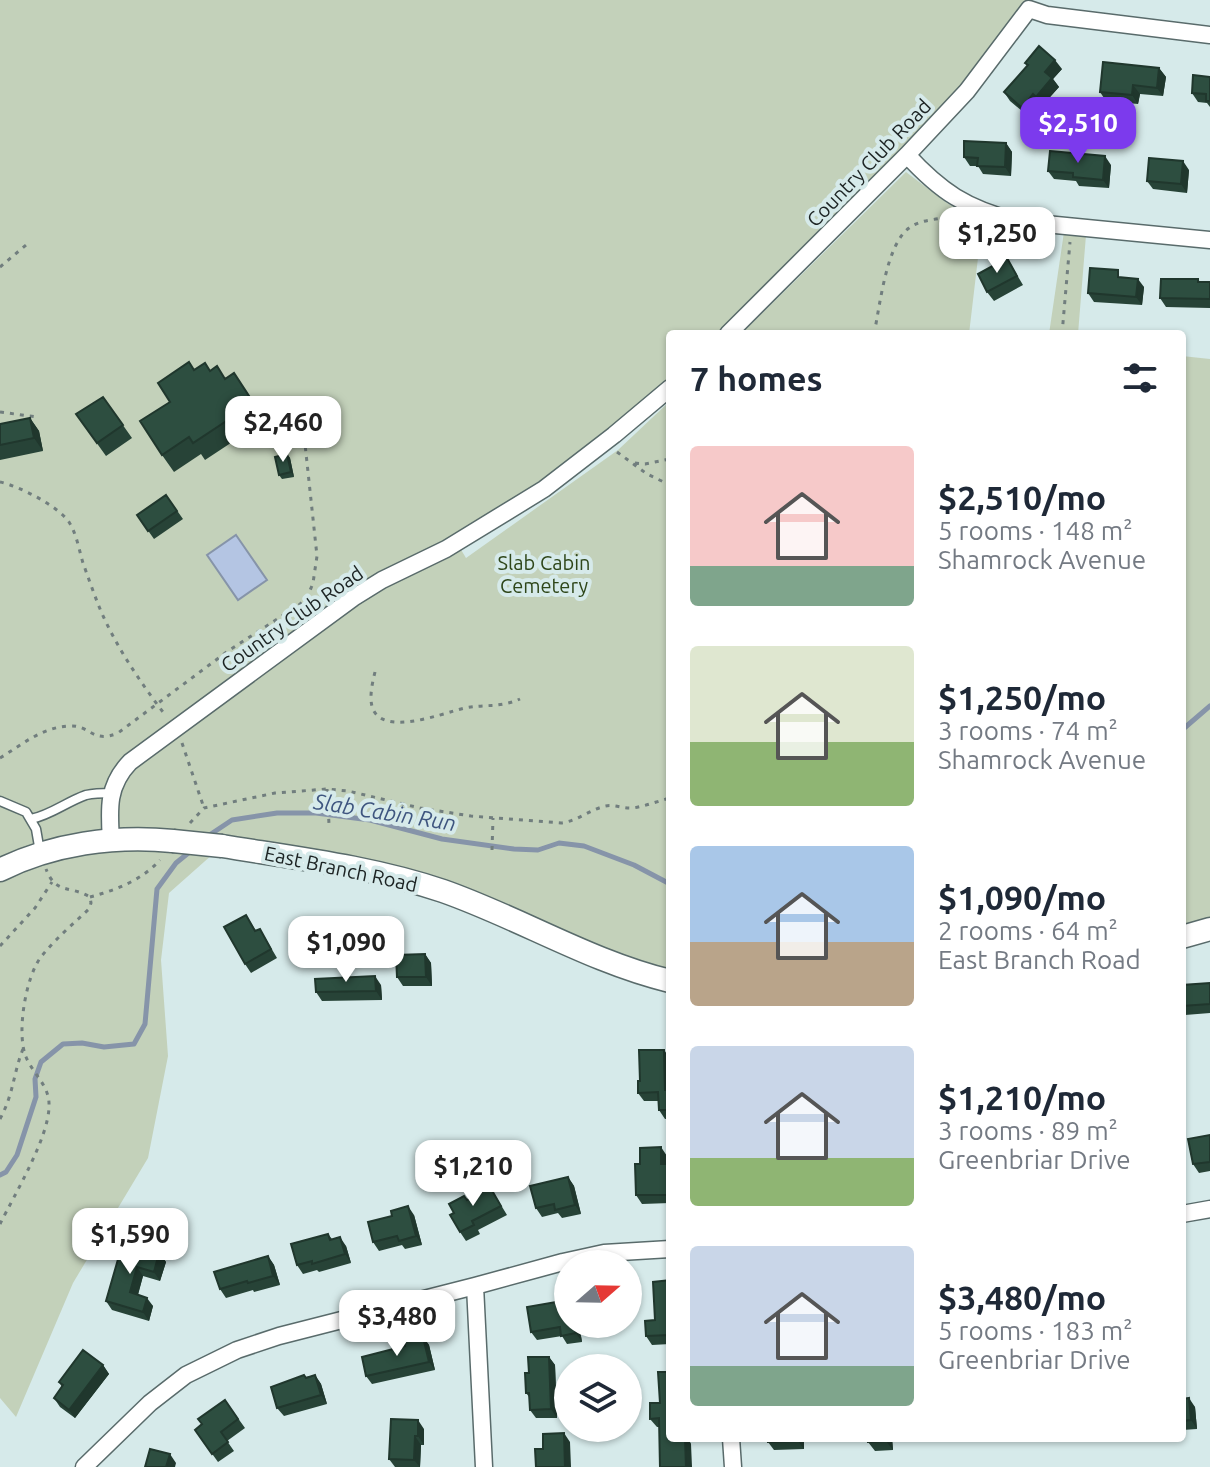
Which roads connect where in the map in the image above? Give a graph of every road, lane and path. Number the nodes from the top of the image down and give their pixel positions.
1 (1032, 5) edge
2 (1210, 35) edge
3 (907, 155) junction
4 (974, 207) junction
5 (1072, 226) junction
6 (1210, 240) edge
7 (26, 245) dead end
8 (0, 267) edge
9 (732, 330) edge
10 (875, 330) edge
11 (1062, 330) edge
12 (666, 391) edge
13 (278, 406) dead end
14 (0, 412) edge
15 (37, 417) dead end
16 (666, 460) edge
17 (0, 482) edge
18 (666, 483) edge
19 (375, 672) dead end
20 (520, 699) dead end
21 (157, 705) junction
22 (175, 728) junction
23 (0, 758) edge
24 (328, 791) junction
25 (112, 793) junction
26 (666, 799) edge
27 (0, 801) edge
28 (204, 808) junction
29 (493, 818) junction
30 (31, 819) junction
31 (329, 824) dead end
32 (111, 840) junction
33 (173, 843) junction
34 (492, 850) dead end
35 (41, 854) junction
36 (0, 870) edge
37 (52, 882) junction
38 (90, 897) junction
39 (1210, 929) edge
40 (1186, 936) edge
41 (0, 946) edge
42 (666, 980) edge
43 (23, 1049) junction
44 (0, 1119) edge
45 (1210, 1209) edge
46 (1186, 1213) edge
47 (0, 1224) edge
48 (666, 1249) edge
49 (475, 1286) junction
50 (731, 1442) edge
51 (84, 1467) edge
52 (484, 1467) edge
53 (733, 1467) edge

1 - 2 street
1 - 3 street, Country Club Road
3 - 4 street
3 - 9 street, Country Club Road
4 - 5 street
4 - 10 path
5 - 6 street
5 - 11 path
7 - 8 path
12 - 22 street, Country Club Road
13 - 21 path
14 - 15 path
16 - 18 path
17 - 21 path
19 - 20 path
21 - 22 path
21 - 23 path
22 - 25 street, Country Club Road
22 - 28 path
24 - 28 path
24 - 29 path
24 - 31 path
25 - 30 lane
25 - 32 street
26 - 29 path
27 - 30 lane
28 - 33 path
29 - 34 path
30 - 35 lane
32 - 33 main road, East Branch Road
32 - 35 main road, East Branch Road
33 - 38 path
33 - 42 main road, East Branch Road, bridge
35 - 36 main road, East Branch Road
35 - 37 path
37 - 38 path
37 - 41 path
38 - 43 path
39 - 40 main road
43 - 44 path
43 - 47 path
45 - 46 street
48 - 49 street
49 - 51 street
49 - 52 street
50 - 53 street

